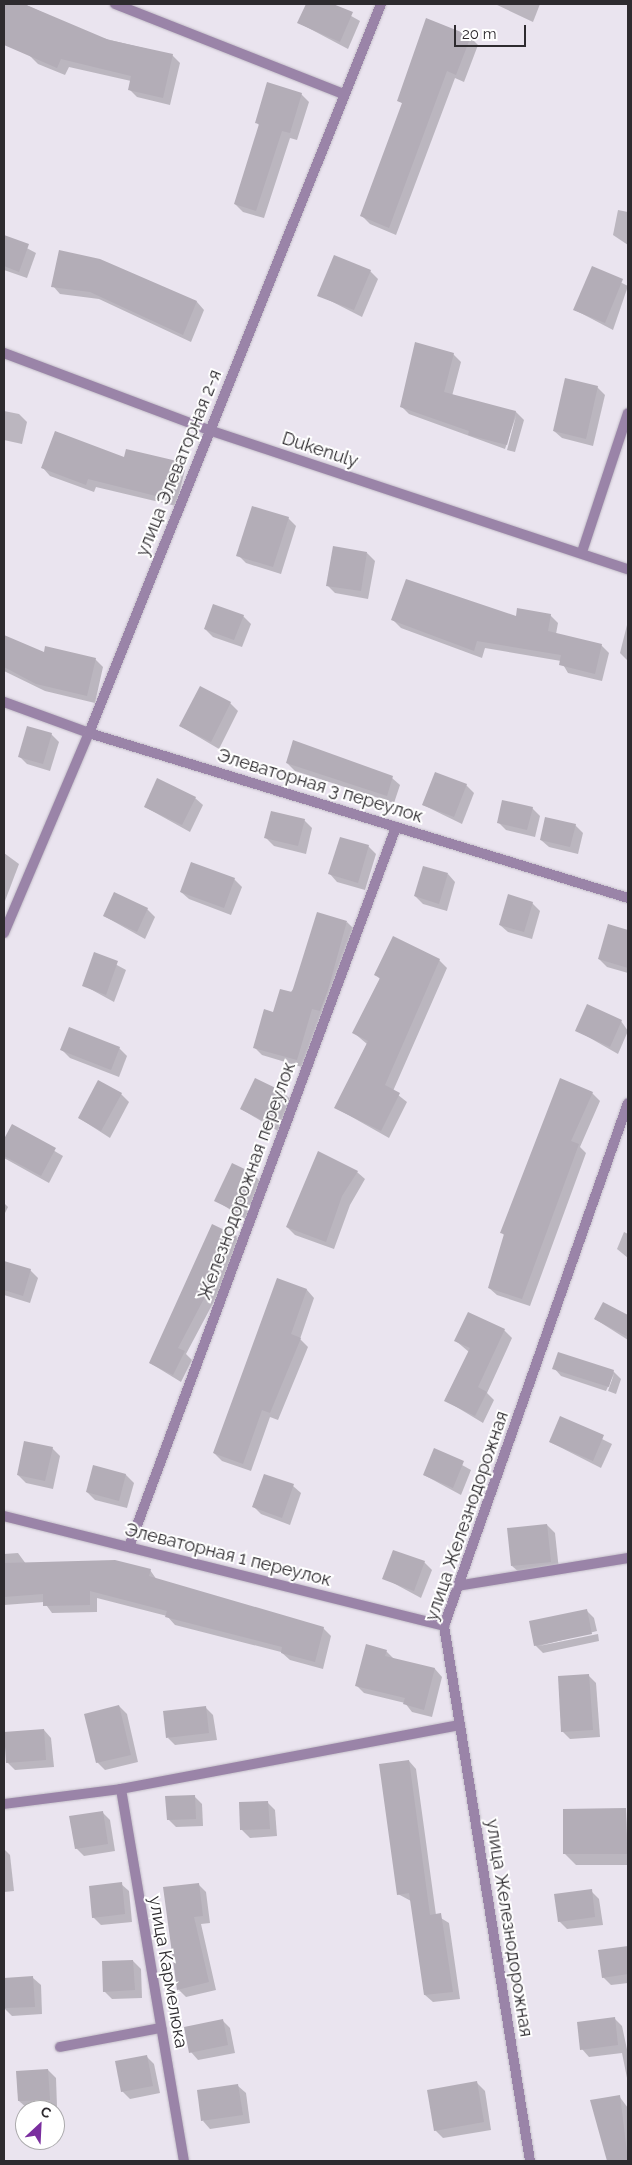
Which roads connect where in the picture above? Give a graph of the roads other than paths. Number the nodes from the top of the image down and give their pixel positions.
1 (115, 4) edge
2 (381, 4) edge
3 (344, 94) junction
4 (4, 353) edge
5 (628, 413) edge
6 (209, 430) junction
7 (582, 552) junction
8 (628, 568) edge
9 (4, 702) edge
10 (89, 733) junction
11 (396, 827) junction
12 (628, 898) edge
13 (4, 933) edge
14 (627, 1110) edge
15 (4, 1516) edge
16 (129, 1547) junction
17 (628, 1558) edge
18 (458, 1586) junction
19 (444, 1626) junction
20 (460, 1725) junction
21 (121, 1789) junction
22 (4, 1804) edge
23 (161, 2028) junction
24 (60, 2047) dead end
25 (184, 2161) edge
26 (530, 2161) edge

1 - 3 street
2 - 3 street, улица Элеваторная 2-я
3 - 6 street, улица Элеваторная 2-я
4 - 6 street, Dukenuly
5 - 7 street
6 - 7 street, Dukenuly
6 - 10 street, улица Элеваторная 2-я
7 - 8 street, Dukenuly
9 - 10 street, Элеваторная 3 переулок
10 - 11 street, Элеваторная 3 переулок
10 - 13 street, улица Элеваторная 2-я
11 - 12 street, Элеваторная 3 переулок
11 - 16 street, Железнодорожная переулок
14 - 18 street, улица Железнодорожная
15 - 16 street, Элеваторная 1 переулок
16 - 19 street, Элеваторная 1 переулок
17 - 18 street
18 - 19 street, улица Железнодорожная
19 - 20 street, улица Железнодорожная
20 - 21 street
20 - 26 street, улица Железнодорожная
21 - 22 street
21 - 23 street, улица Кармелюка
23 - 24 street
23 - 25 street, улица Кармелюка

